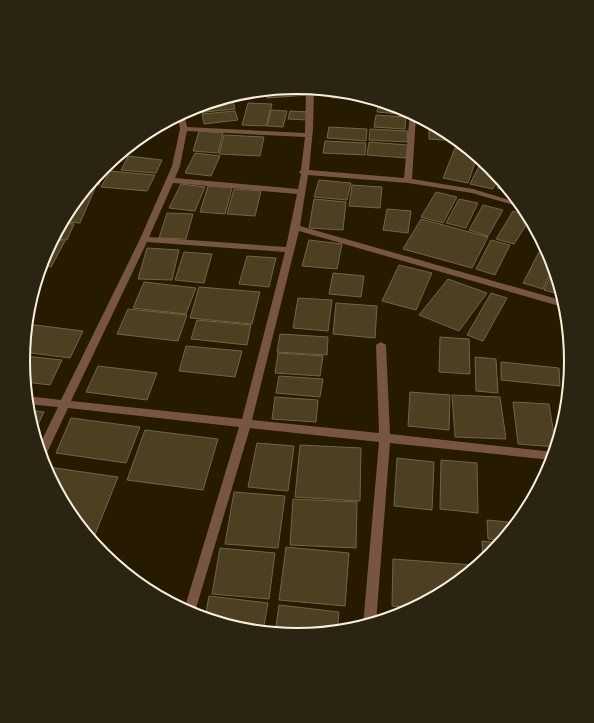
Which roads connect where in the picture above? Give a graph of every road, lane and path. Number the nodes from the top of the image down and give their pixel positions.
1 (310, 95) edge
2 (182, 121) edge
3 (412, 121) edge
4 (184, 130) junction
5 (308, 135) junction
6 (303, 172) junction
7 (169, 180) junction
8 (408, 181) junction
9 (301, 192) junction
10 (512, 203) edge
11 (296, 227) junction
12 (144, 239) junction
13 (290, 250) junction
14 (558, 303) edge
15 (381, 345) dead end
16 (33, 401) edge
17 (65, 404) junction
18 (246, 422) junction
19 (385, 437) junction
20 (44, 447) edge
21 (547, 455) edge
22 (192, 607) edge
23 (369, 618) edge

1 - 5 street
2 - 4 street
3 - 8 street
4 - 5 street
4 - 7 street
5 - 6 street
6 - 8 street
6 - 9 street
7 - 9 street
7 - 12 street
8 - 10 street
9 - 11 street
11 - 13 street
11 - 14 street
12 - 13 street
12 - 17 street
13 - 18 street
15 - 19 street
16 - 17 street
17 - 18 street
17 - 20 street
18 - 19 street
18 - 22 street
19 - 21 street
19 - 23 street

